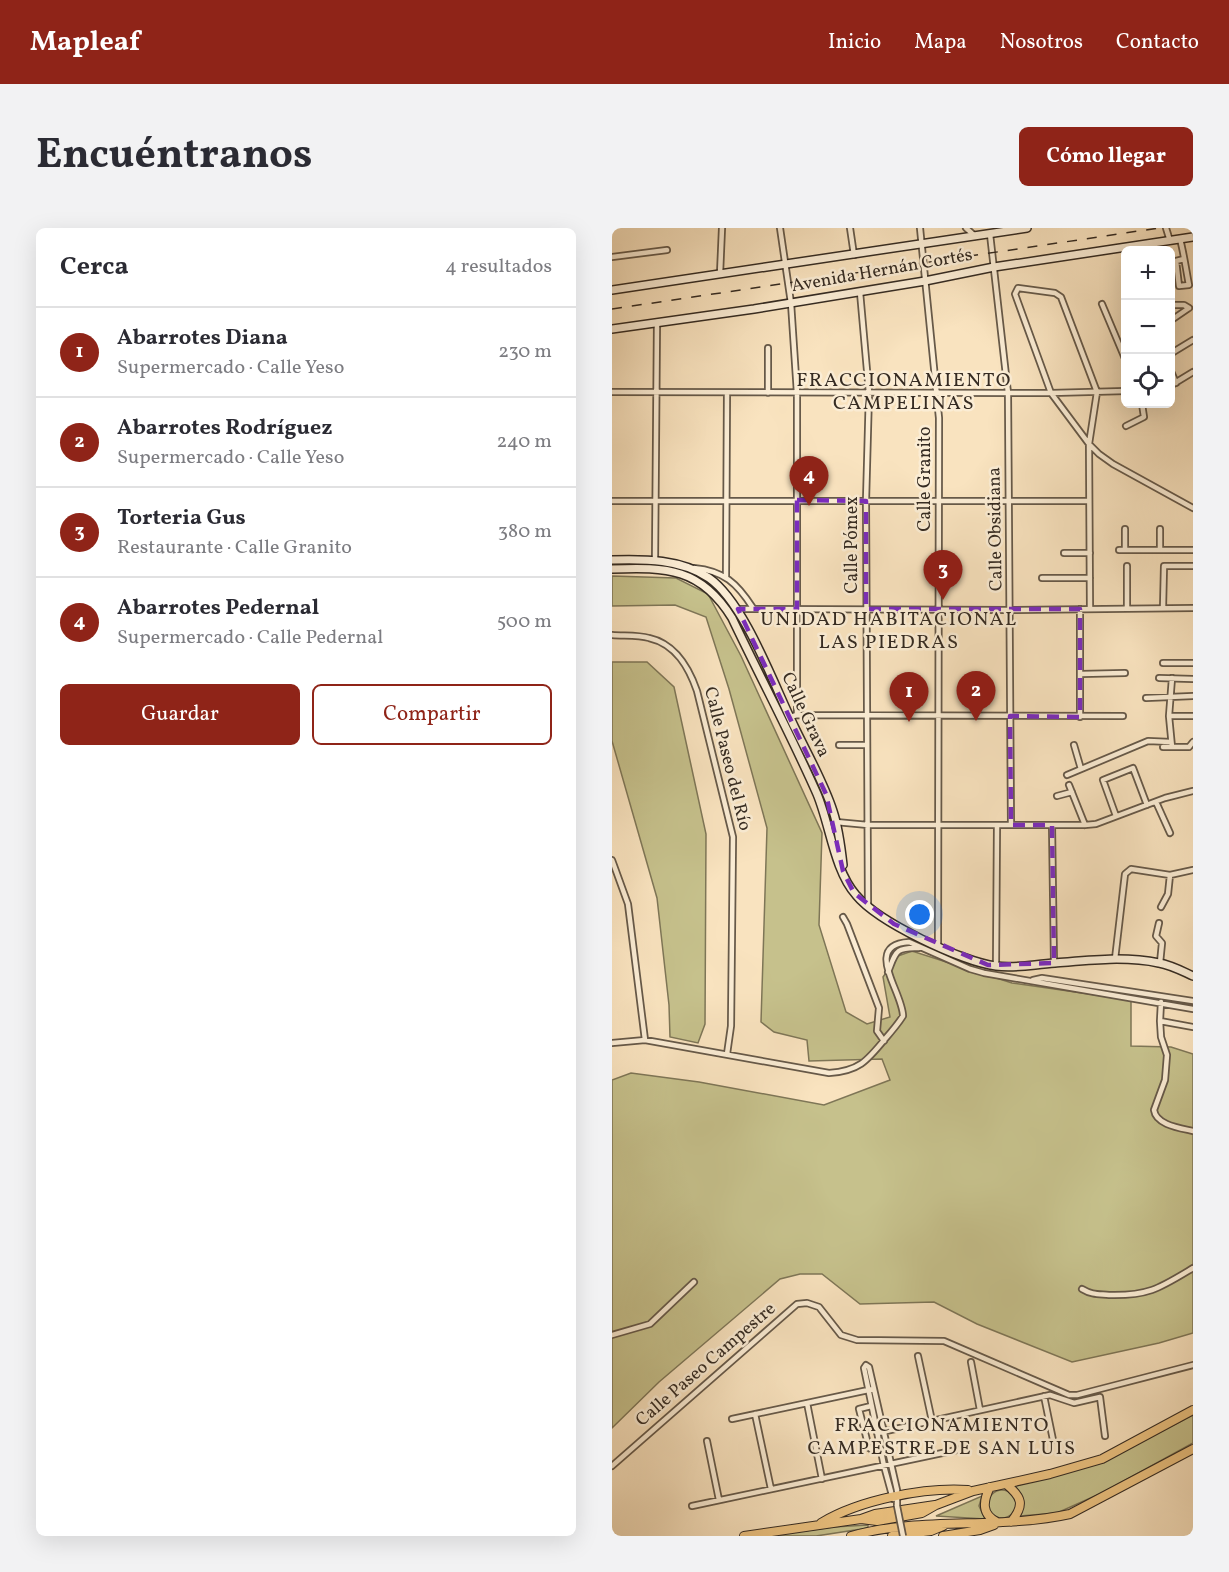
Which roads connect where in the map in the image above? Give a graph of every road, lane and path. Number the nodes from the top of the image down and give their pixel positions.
1 (722, 228) edge
2 (780, 228) edge
3 (850, 228) edge
4 (920, 228) edge
5 (966, 228) edge
6 (1028, 228) edge
7 (1166, 228) edge
8 (984, 233) edge
9 (1193, 237) edge
10 (1180, 239) junction
11 (1170, 241) junction
12 (922, 244) junction
13 (1147, 246) edge
14 (667, 250) dead end
15 (1121, 250) edge
16 (854, 255) junction
17 (612, 257) edge
18 (1184, 260) junction
19 (785, 265) junction
20 (994, 267) junction
21 (720, 274) junction
22 (925, 281) junction
23 (612, 290) edge
24 (860, 292) junction
25 (791, 303) junction
26 (1102, 304) dead end
27 (1175, 305) edge
28 (1175, 318) edge
29 (657, 322) junction
30 (612, 329) edge
31 (1193, 340) edge
32 (768, 348) dead end
33 (1175, 351) edge
34 (1122, 354) edge
35 (1193, 372) edge
36 (1176, 383) edge
37 (612, 392) edge
38 (656, 392) junction
39 (1097, 392) junction
40 (1121, 392) edge
41 (726, 393) junction
42 (768, 393) junction
43 (798, 393) junction
44 (869, 393) junction
45 (937, 393) junction
46 (1008, 393) junction
47 (1051, 393) junction
48 (1143, 408) edge
49 (1126, 426) dead end
50 (1089, 444) junction
51 (726, 500) junction
52 (797, 500) junction
53 (938, 500) junction
54 (612, 501) edge
55 (655, 501) junction
56 (866, 501) junction
57 (1010, 501) junction
58 (1089, 501) junction
59 (1193, 508) edge
60 (1125, 529) dead end
61 (1160, 529) dead end
62 (1119, 550) dead end
63 (1125, 550) junction
64 (1160, 550) junction
65 (1193, 550) edge
66 (1090, 553) junction
67 (1064, 554) dead end
68 (612, 560) edge
69 (655, 560) junction
70 (1126, 566) dead end
71 (1193, 566) edge
72 (692, 568) junction
73 (612, 569) edge
74 (726, 577) junction
75 (1042, 578) dead end
76 (1090, 578) junction
77 (753, 608) junction
78 (1127, 608) junction
79 (1163, 608) junction
80 (1193, 608) edge
81 (738, 609) junction
82 (796, 609) junction
83 (866, 609) junction
84 (938, 609) junction
85 (1080, 609) junction
86 (1090, 609) junction
87 (1011, 610) junction
88 (612, 635) edge
89 (1163, 663) dead end
90 (1193, 663) edge
91 (1125, 673) dead end
92 (1081, 674) junction
93 (1159, 678) dead end
94 (1172, 678) junction
95 (1193, 679) edge
96 (1169, 696) junction
97 (1193, 696) edge
98 (1146, 698) dead end
99 (793, 716) junction
100 (868, 716) junction
101 (939, 716) junction
102 (1010, 716) junction
103 (1123, 716) dead end
104 (1169, 716) junction
105 (1192, 716) edge
106 (1080, 717) junction
107 (1193, 742) edge
108 (1172, 744) junction
109 (838, 745) dead end
110 (866, 745) junction
111 (1074, 745) dead end
112 (1163, 747) dead end
113 (1082, 769) junction
114 (1067, 775) dead end
115 (1069, 785) dead end
116 (1193, 791) edge
117 (1072, 792) junction
118 (1057, 796) dead end
119 (1156, 801) junction
120 (1147, 805) junction
121 (1116, 816) junction
122 (836, 822) junction
123 (868, 825) junction
124 (940, 825) junction
125 (1011, 825) junction
126 (1052, 825) junction
127 (1085, 825) junction
128 (997, 826) junction
129 (1170, 833) dead end
130 (612, 860) edge
131 (1193, 870) edge
132 (843, 871) junction
133 (1170, 875) junction
134 (1161, 907) dead end
135 (867, 908) junction
136 (843, 917) dead end
137 (1159, 923) dead end
138 (938, 947) junction
139 (1115, 959) junction
140 (1054, 963) junction
141 (1160, 963) junction
142 (996, 966) junction
143 (1193, 976) edge
144 (1030, 981) junction
145 (1131, 992) junction
146 (1162, 997) junction
147 (1130, 998) junction
148 (1193, 1002) edge
149 (1161, 1003) junction
150 (1193, 1009) edge
151 (1160, 1021) junction
152 (1193, 1027) edge
153 (645, 1040) junction
154 (884, 1041) junction
155 (612, 1043) edge
156 (727, 1054) junction
157 (1193, 1131) edge
158 (1193, 1268) edge
159 (694, 1282) dead end
160 (1082, 1289) dead end
161 (612, 1335) edge
162 (918, 1356) dead end
163 (970, 1362) dead end
164 (1193, 1365) edge
165 (871, 1389) junction
166 (1044, 1396) junction
167 (807, 1403) junction
168 (871, 1406) junction
169 (980, 1410) junction
170 (1193, 1410) edge
171 (755, 1414) junction
172 (732, 1419) dead end
173 (932, 1420) junction
174 (883, 1432) junction
175 (877, 1433) junction
176 (1105, 1436) dead end
177 (1053, 1440) dead end
178 (707, 1441) dead end
179 (887, 1448) junction
180 (966, 1448) dead end
181 (880, 1449) junction
182 (1193, 1449) edge
183 (891, 1464) junction
184 (612, 1466) edge
185 (884, 1466) junction
186 (822, 1479) junction
187 (1006, 1484) junction
188 (990, 1487) junction
189 (771, 1489) junction
190 (973, 1491) junction
191 (719, 1500) junction
192 (896, 1501) junction
193 (692, 1506) dead end
194 (1002, 1522) junction
195 (1011, 1522) junction
196 (947, 1524) junction
197 (816, 1525) junction
198 (744, 1536) edge
199 (851, 1536) edge
200 (892, 1536) edge
201 (903, 1536) edge
202 (943, 1536) edge

1 - 21 street
2 - 19 street
3 - 16 street
4 - 12 street, Calle Granito
5 - 8 street
6 - 8 main road, Avenida Hernán Cortés
7 - 11 street
8 - 12 main road, Avenida Hernán Cortés
8 - 20 street, Calle Obsidiana
9 - 10 main road, Avenida Hernán Cortés
10 - 11 main road, Avenida Hernán Cortés
10 - 18 street
11 - 13 main road, Avenida Hernán Cortés
12 - 16 main road, Avenida Hernán Cortés
12 - 22 street, Calle Granito
14 - 17 street
15 - 20 main road, Avenida Hernán Cortés
16 - 19 main road, Avenida Hernán Cortés
18 - 18 street
19 - 21 main road, Avenida Hernán Cortés
19 - 25 street
20 - 22 main road, Avenida Hernán Cortés
20 - 46 street, Calle Obsidiana
21 - 23 main road, Avenida Hernán Cortés
22 - 24 main road, Avenida Hernán Cortés
22 - 45 street, Calle Granito
24 - 25 main road, Avenida Hernán Cortés
24 - 44 street, Calle Pómex
25 - 29 main road, Avenida Hernán Cortés
25 - 43 street
26 - 34 street
27 - 28 street
29 - 30 main road, Avenida Hernán Cortés
29 - 38 street
31 - 33 street
32 - 42 street
35 - 36 street
37 - 38 street
38 - 41 street
38 - 55 street
39 - 40 street
39 - 47 street
39 - 47 street
39 - 50 street
41 - 42 street
41 - 51 street
42 - 43 street
43 - 44 street
43 - 52 street
44 - 45 street
44 - 56 street, Calle Pómex
45 - 46 street
45 - 53 street, Calle Granito
46 - 47 street
46 - 57 street, Calle Obsidiana
47 - 50 street
48 - 49 street
50 - 58 street
50 - 59 street
51 - 52 street
51 - 55 street
51 - 74 street
52 - 56 street
52 - 82 street
53 - 56 street
53 - 57 street
53 - 84 street, Calle Granito
54 - 55 street
55 - 69 street
56 - 83 street, Calle Pómex
57 - 58 street
57 - 87 street, Calle Obsidiana
58 - 66 street
60 - 63 street
61 - 64 street
62 - 63 street
63 - 64 street
64 - 65 street
66 - 67 street
66 - 76 street
68 - 69 main road, Calle Grava
69 - 72 main road, Calle Grava
70 - 78 street
71 - 79 street
72 - 74 street
72 - 81 main road, Calle Grava
73 - 132 main road, Calle Grava
74 - 77 street
75 - 76 street
76 - 86 street
77 - 81 street
77 - 82 street
78 - 79 street
78 - 86 street
79 - 80 street
81 - 99 main road, Calle Grava
82 - 83 street
82 - 99 street
83 - 84 street
83 - 100 street, Calle Pómex
84 - 87 street
84 - 101 street, Calle Granito
85 - 86 street
85 - 87 street
85 - 92 street
87 - 102 street, Calle Obsidiana
88 - 156 street, Calle Paseo del Río
89 - 90 street
91 - 92 street
92 - 106 street
93 - 94 street
94 - 95 street
94 - 96 street
96 - 97 street
96 - 98 street
96 - 104 street
99 - 100 street
99 - 122 main road, Calle Grava
100 - 101 street
100 - 110 street, Calle Pómex
101 - 102 street
101 - 124 street, Calle Granito
102 - 106 street
102 - 125 street, Calle Obsidiana
103 - 106 street
104 - 105 street
104 - 108 street
107 - 108 street
108 - 112 street
108 - 113 street
109 - 110 street
110 - 123 street, Calle Pómex
111 - 113 street
113 - 114 street
115 - 117 street
116 - 119 street
117 - 118 street
117 - 127 street
119 - 120 street
119 - 129 street
120 - 121 street
120 - 121 street
121 - 127 street
122 - 123 street
122 - 132 main road, Calle Grava
123 - 124 street
123 - 135 street, Calle Pómex
124 - 128 street
124 - 138 street, Calle Granito
125 - 126 street
125 - 128 street
126 - 127 street
126 - 140 street
128 - 142 street
130 - 153 street
131 - 133 street
132 - 135 main road, Calle Grava
133 - 134 street
133 - 139 street
135 - 138 main road, Calle Grava
136 - 154 street
137 - 141 street
138 - 142 main road, Calle Grava
139 - 140 main road, Calle Grava
139 - 141 main road, Calle Grava
140 - 142 main road, Calle Grava
141 - 143 main road, Calle Grava
144 - 145 street
144 - 147 street
144 - 154 street
145 - 146 street
145 - 147 street
146 - 148 street
146 - 149 street
147 - 149 street
149 - 150 street
149 - 151 street
151 - 152 street
151 - 157 street
153 - 155 street
153 - 156 street
154 - 156 street
158 - 160 street
159 - 161 street
162 - 173 street
163 - 169 street
164 - 184 street, Calle Paseo Campestre
165 - 167 street
165 - 168 street
165 - 174 street
166 - 169 street
166 - 176 street
166 - 177 street
167 - 171 street
167 - 186 street
168 - 175 street
168 - 181 street
169 - 173 street
170 - 187 main road
171 - 172 street
171 - 189 street
173 - 174 street
174 - 175 street
174 - 179 street
175 - 181 street
178 - 191 street
179 - 181 street
179 - 183 street
180 - 183 street
181 - 185 street
182 - 195 main road
183 - 185 street
183 - 192 street
185 - 186 street
185 - 192 street
186 - 189 street
187 - 188 main road
187 - 195 main road
188 - 190 main road
188 - 194 main road
189 - 191 street
190 - 192 main road
190 - 197 main road
191 - 193 street
192 - 197 main road
192 - 201 street, bridge
194 - 195 main road
194 - 196 main road
194 - 202 main road
196 - 199 main road
196 - 200 main road
197 - 198 main road

